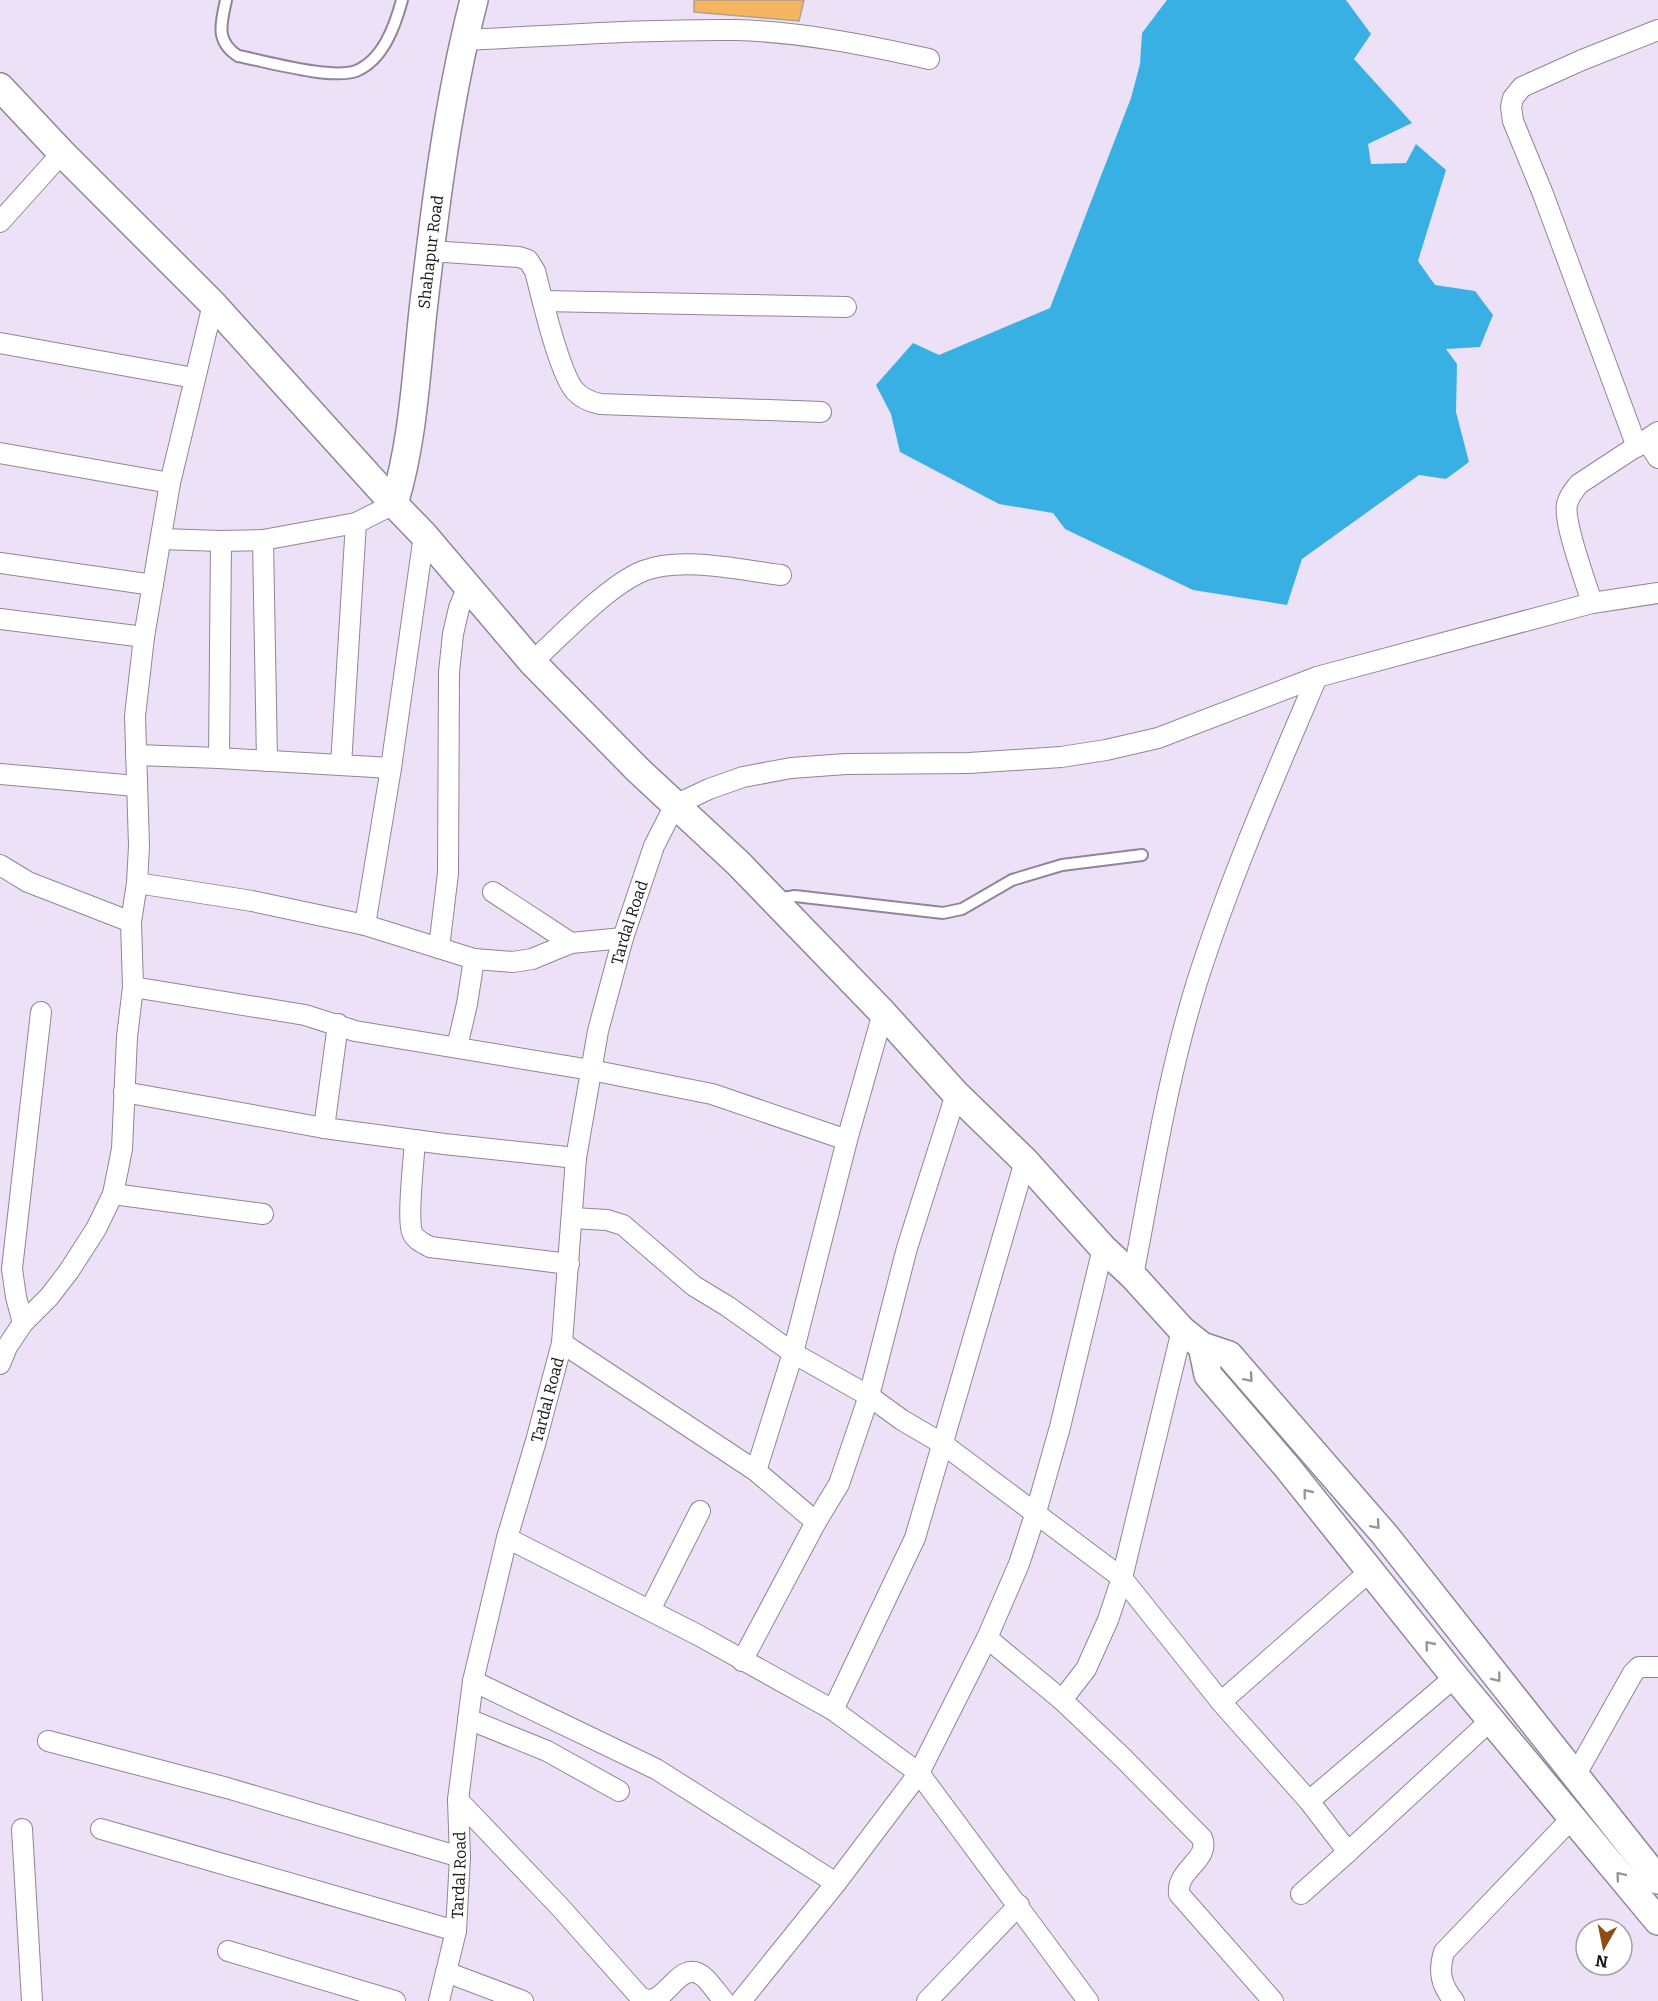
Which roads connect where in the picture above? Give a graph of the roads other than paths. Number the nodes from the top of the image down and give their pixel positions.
1 (226, 0) edge
2 (402, 0) edge
3 (474, 0) edge
4 (1658, 30) edge
5 (464, 40) junction
6 (929, 59) dead end
7 (0, 87) edge
8 (62, 153) junction
9 (0, 222) edge
10 (430, 251) junction
11 (543, 301) junction
12 (213, 304) junction
13 (846, 307) dead end
14 (0, 343) edge
15 (194, 378) junction
16 (821, 412) dead end
17 (1647, 440) edge
18 (0, 453) edge
19 (1658, 458) edge
20 (170, 483) junction
21 (394, 504) junction
22 (356, 523) junction
23 (424, 535) junction
24 (161, 539) junction
25 (263, 540) junction
26 (220, 541) junction
27 (0, 563) edge
28 (781, 575) dead end
29 (153, 585) junction
30 (468, 586) junction
31 (1658, 593) edge
32 (1592, 603) junction
33 (0, 619) edge
34 (144, 637) junction
35 (532, 662) junction
36 (1317, 677) junction
37 (136, 755) junction
38 (219, 758) junction
39 (267, 761) junction
40 (341, 765) junction
41 (391, 768) junction
42 (0, 774) edge
43 (136, 786) junction
44 (675, 805) junction
45 (1142, 855) dead end
46 (0, 866) edge
47 (137, 883) junction
48 (493, 892) dead end
49 (772, 900) junction
50 (131, 922) junction
51 (365, 925) junction
52 (622, 938) junction
53 (571, 943) junction
54 (439, 948) junction
55 (474, 959) junction
56 (133, 987) junction
57 (41, 1012) dead end
58 (883, 1013) junction
59 (338, 1024) junction
60 (457, 1047) junction
61 (591, 1070) junction
62 (124, 1092) junction
63 (956, 1094) junction
64 (324, 1128) junction
65 (415, 1140) junction
66 (847, 1140) junction
67 (576, 1158) junction
68 (1025, 1161) junction
69 (113, 1194) junction
70 (263, 1215) dead end
71 (573, 1218) junction
72 (1103, 1248) junction
73 (569, 1264) junction
74 (1133, 1276) junction
75 (23, 1323) junction
76 (1192, 1338) junction
77 (562, 1343) junction
78 (793, 1353) junction
79 (0, 1364) edge
80 (869, 1396) junction
81 (944, 1444) junction
82 (756, 1471) junction
83 (700, 1511) dead end
84 (1036, 1512) junction
85 (816, 1522) junction
86 (507, 1538) junction
87 (1370, 1571) junction
88 (1122, 1578) junction
89 (650, 1610) junction
90 (987, 1638) junction
91 (742, 1661) junction
92 (1658, 1667) edge
93 (1455, 1677) junction
94 (473, 1681) junction
95 (1062, 1700) junction
96 (1221, 1702) junction
97 (833, 1710) junction
98 (468, 1719) junction
99 (1491, 1720) junction
100 (48, 1741) dead end
101 (919, 1773) junction
102 (1575, 1776) junction
103 (619, 1791) dead end
104 (458, 1800) junction
105 (1309, 1801) junction
106 (1572, 1818) junction
107 (22, 1829) dead end
108 (101, 1829) dead end
109 (1348, 1852) junction
110 (460, 1857) junction
111 (1658, 1880) edge
112 (836, 1883) junction
113 (1301, 1894) dead end
114 (1019, 1905) junction
115 (1658, 1921) edge
116 (456, 1931) junction
117 (228, 1951) dead end
118 (446, 1972) junction
119 (32, 2001) edge
120 (395, 2001) edge
121 (439, 2001) edge
122 (523, 2001) edge
123 (724, 2001) edge
124 (741, 2001) edge
125 (927, 2001) edge
126 (1088, 2001) edge
127 (1273, 2001) edge
128 (1454, 2001) edge

1 - 2 lane
3 - 5 main road, Shahapur Road
4 - 17 street
5 - 6 street
5 - 10 main road, Shahapur Road
7 - 8 main road
8 - 9 street
8 - 12 main road
10 - 11 street
10 - 21 main road, Shahapur Road
11 - 13 street
11 - 16 street
12 - 15 street
12 - 21 main road
14 - 15 street
15 - 20 street
17 - 19 street
17 - 32 street
18 - 20 street
20 - 24 street
21 - 22 street
21 - 23 main road
22 - 25 street
22 - 40 street
23 - 30 main road
23 - 41 street
24 - 26 street
24 - 29 street
25 - 26 street
25 - 39 street
26 - 38 street
27 - 29 street
28 - 35 street
29 - 34 street
30 - 35 main road
30 - 54 street
31 - 32 street
32 - 36 street
33 - 34 street
34 - 37 street
35 - 44 main road
36 - 44 street
36 - 74 street
37 - 38 street
37 - 43 street
38 - 39 street
39 - 40 street
40 - 41 street
41 - 51 street
42 - 43 street
43 - 47 street
44 - 49 main road
44 - 52 street, Tardal Road
45 - 49 lane
46 - 50 street
47 - 50 street
47 - 51 street
48 - 53 street
49 - 58 main road
50 - 56 street
51 - 54 street
52 - 53 street
52 - 61 street, Tardal Road
53 - 55 street
54 - 55 street
55 - 60 street
56 - 59 street
56 - 62 street
57 - 75 street
58 - 63 main road
58 - 66 street
59 - 60 street
59 - 64 street
60 - 61 street
61 - 66 street
61 - 67 street, Tardal Road
62 - 64 street
62 - 69 street
63 - 68 main road
63 - 80 street
64 - 65 street
65 - 67 street
65 - 73 street
66 - 78 street
67 - 71 street, Tardal Road
68 - 72 main road
68 - 81 street
69 - 70 street
69 - 75 street
71 - 73 street, Tardal Road
71 - 78 street
72 - 74 main road
72 - 84 street
73 - 77 street, Tardal Road
74 - 76 main road
75 - 79 street
87 -> 76 main road
76 - 88 street
76 -> 102 main road
77 - 82 street
77 - 86 street, Tardal Road
78 - 80 street
78 - 82 street
80 - 81 street
80 - 85 street
81 - 84 street
81 - 97 street
82 - 85 street
83 - 89 street
84 - 88 street
84 - 90 street
85 - 91 street
86 - 89 street
86 - 94 street, Tardal Road
93 -> 87 main road
87 - 96 street
88 - 95 street
88 - 96 street
89 - 91 street
90 - 95 street
90 - 101 street
91 - 97 street
92 - 102 street
93 - 99 main road
93 - 105 street
94 - 98 street, Tardal Road
94 - 112 street
95 - 127 street
96 - 105 street
97 - 101 street
98 - 103 street
98 - 104 street, Tardal Road
99 - 106 main road
99 - 109 street
100 - 110 street
101 - 112 street
101 - 114 street
102 - 111 main road
104 - 110 street, Tardal Road
104 - 123 street
105 - 109 street
115 -> 106 main road
106 - 128 street
107 - 119 street
108 - 116 street
109 - 113 street
110 - 116 street, Tardal Road
112 - 124 street
114 - 125 street
114 - 126 street
116 - 118 street, Tardal Road
117 - 120 street
118 - 121 street, Tardal Road
118 - 122 street

